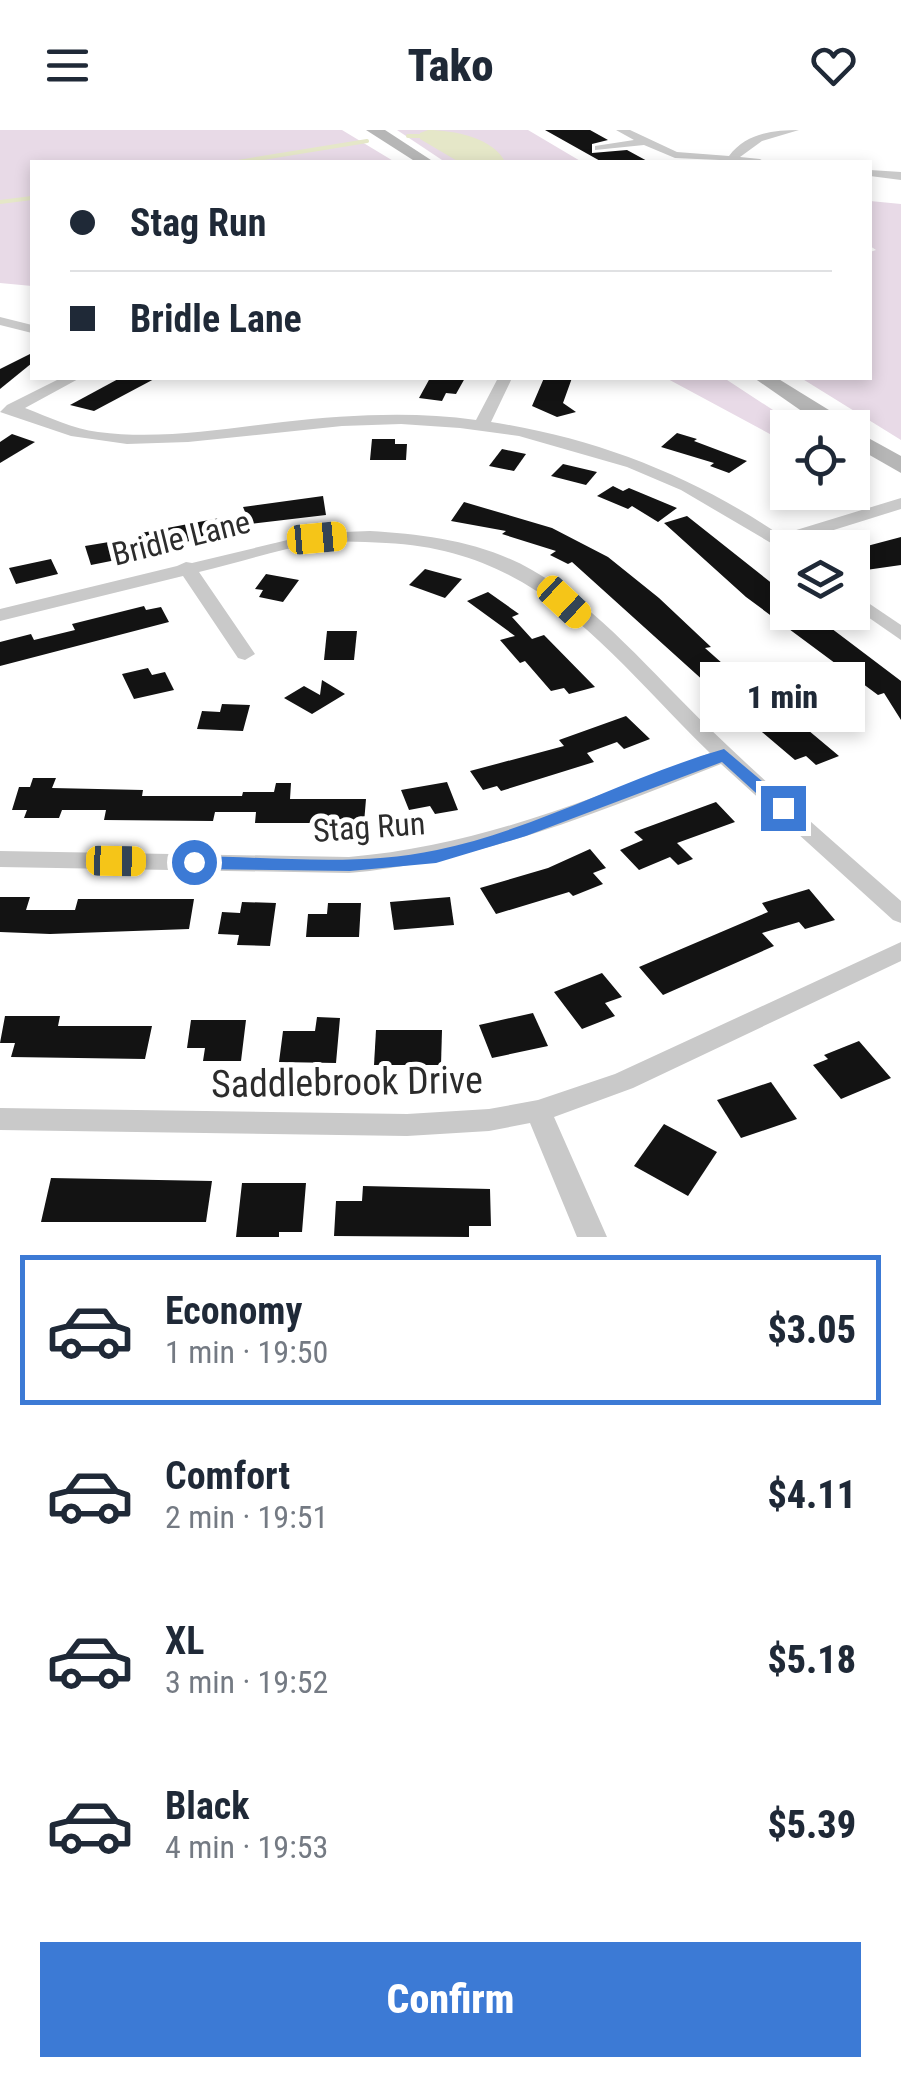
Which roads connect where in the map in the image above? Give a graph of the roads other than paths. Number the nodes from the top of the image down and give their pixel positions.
1 (374, 130) edge
2 (622, 130) edge
3 (746, 130) edge
4 (794, 130) edge
5 (761, 137) junction
6 (643, 142) junction
7 (598, 148) dead end
8 (423, 160) edge
9 (722, 160) edge
10 (732, 160) edge
11 (872, 173) edge
12 (901, 176) edge
13 (0, 321) edge
14 (30, 328) edge
15 (68, 380) edge
16 (503, 380) edge
17 (767, 380) edge
18 (814, 410) edge
19 (6, 411) edge
20 (480, 426) junction
21 (870, 446) edge
22 (901, 466) edge
23 (901, 503) edge
24 (825, 530) edge
25 (770, 536) edge
26 (186, 568) junction
27 (870, 611) edge
28 (0, 615) edge
29 (901, 634) edge
30 (245, 654) dead end
31 (724, 755) junction
32 (0, 859) edge
33 (901, 914) edge
34 (901, 951) edge
35 (538, 1111) junction
36 (0, 1118) edge
37 (592, 1237) edge

1 - 8 main road
2 - 6 street
3 - 5 street
4 - 5 street
5 - 10 street
6 - 7 street
6 - 9 street
11 - 12 street
13 - 14 street
15 - 19 street
16 - 20 street
17 - 18 main road
19 - 20 street
20 - 25 street
21 - 22 main road
23 - 24 street
26 - 28 street, Bridle Lane
26 - 30 street
26 - 31 street, Bridle Lane
27 - 29 street
31 - 32 street, Stag Run
31 - 33 street, Bridle Lane
34 - 35 street, Saddlebrook Drive
35 - 36 street, Saddlebrook Drive
35 - 37 street

